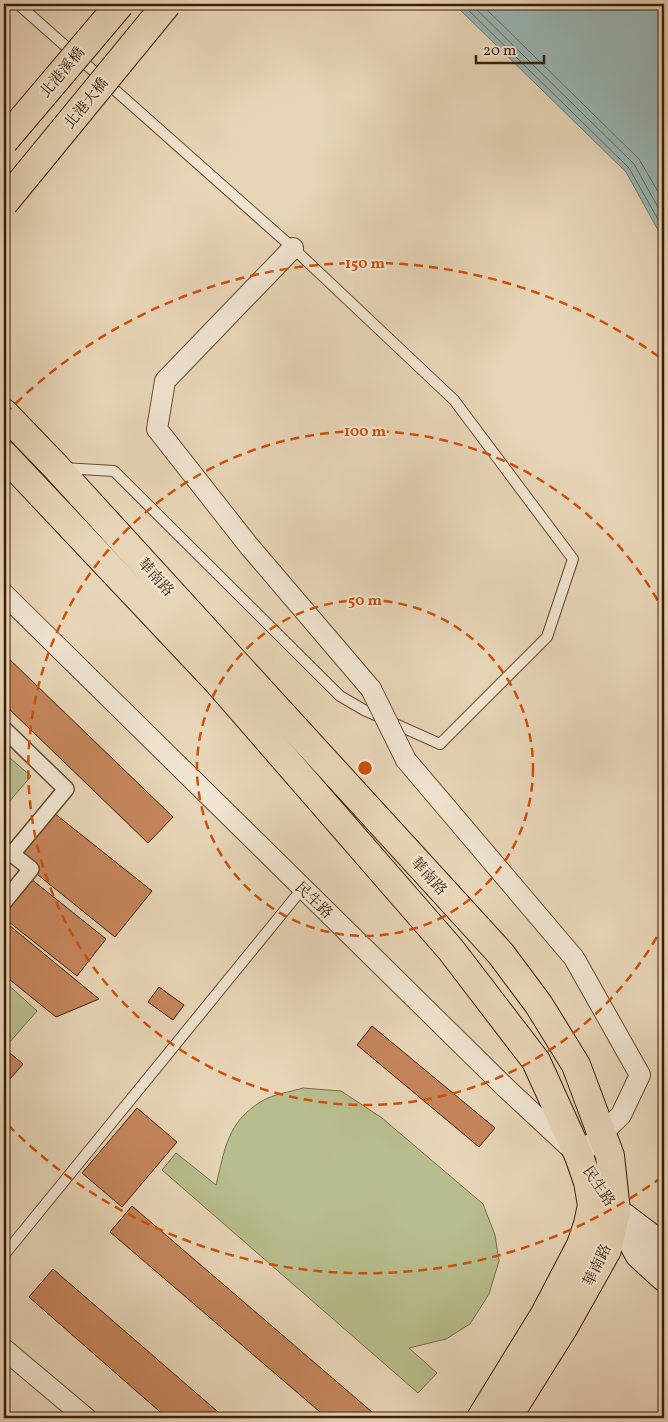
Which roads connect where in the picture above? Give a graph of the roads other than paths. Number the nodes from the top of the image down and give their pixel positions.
1 (18, 4) edge
2 (120, 4) edge
3 (167, 4) edge
4 (4, 141) edge
5 (4, 203) edge
6 (292, 248) junction
7 (4, 413) edge
8 (4, 455) edge
9 (56, 467) junction
10 (4, 594) edge
11 (4, 729) edge
12 (302, 889) junction
13 (4, 902) edge
14 (601, 1134) junction
15 (579, 1156) junction
16 (616, 1211) junction
17 (664, 1248) edge
18 (4, 1255) edge
19 (664, 1277) edge
20 (4, 1349) edge
21 (86, 1418) edge
22 (481, 1418) edge
23 (507, 1418) edge

1 - 6 lane
2 - 4 main road, 北港溪橋, bridge
3 - 5 main road, 北港大橋, bridge
6 - 9 lane
6 - 14 street, bridge
7 - 9 main road, 華南路
8 - 15 main road, 華南路
9 - 14 main road, 華南路
10 - 12 street, 民生路
11 - 13 street
12 - 15 street, 民生路
12 - 18 lane
14 - 15 street
14 - 16 main road, 華南路
15 - 16 main road, 民生路
15 - 22 main road, 華南路
16 - 17 main road, 民生路
16 - 19 main road, 民生路
16 - 23 main road, 華南路
20 - 21 street

